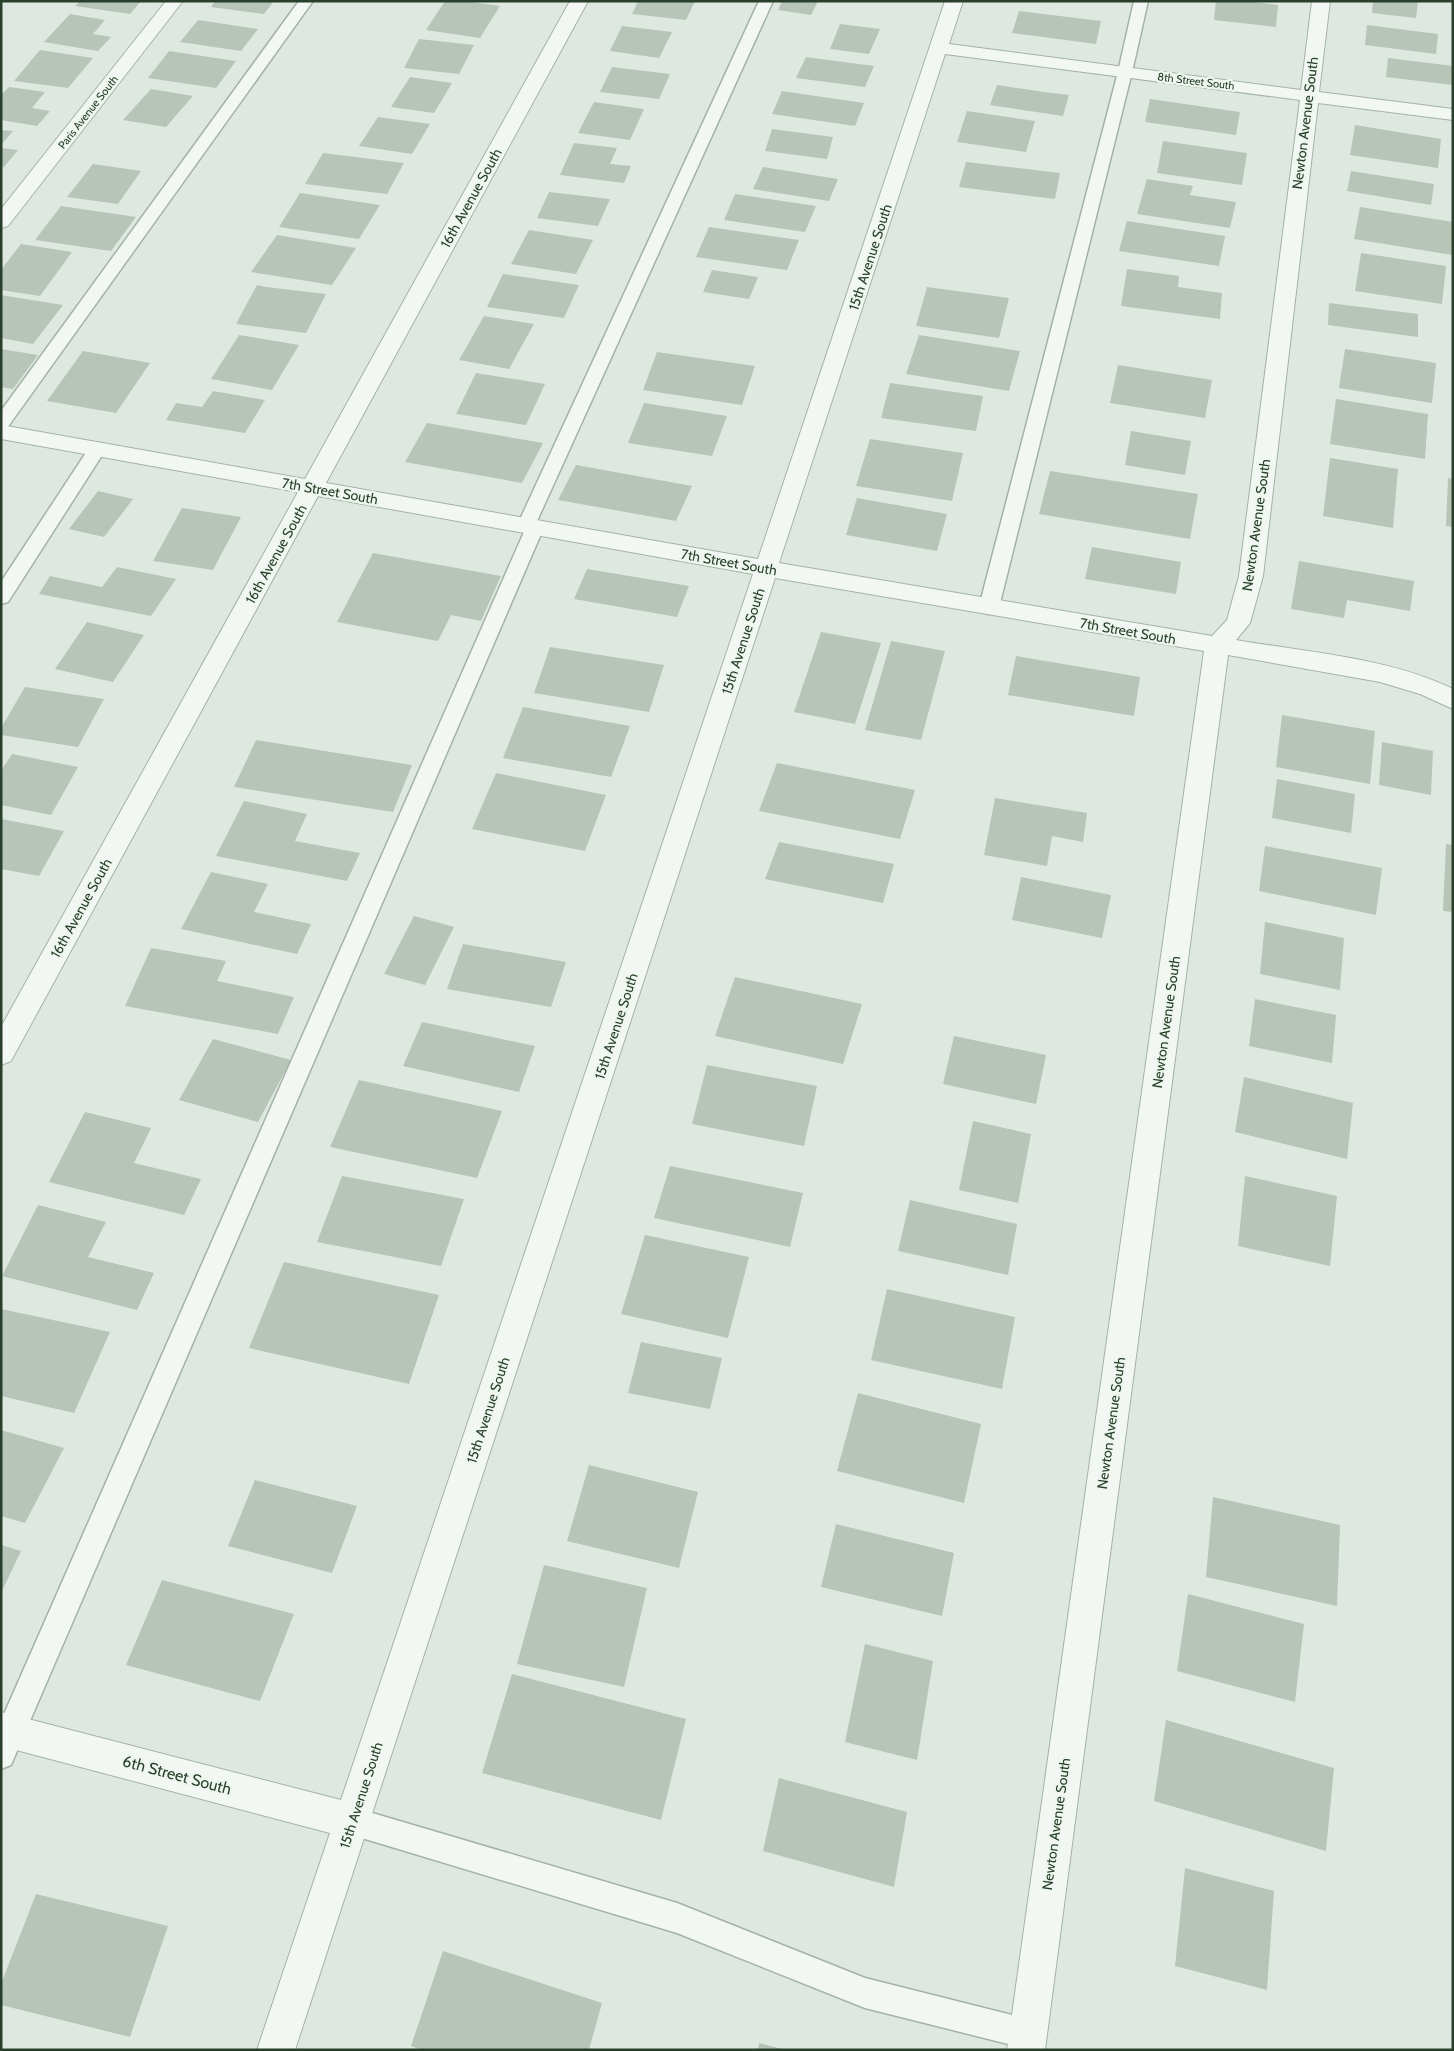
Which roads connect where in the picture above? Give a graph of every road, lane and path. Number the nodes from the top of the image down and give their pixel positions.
1 (174, 1) edge
2 (306, 1) edge
3 (579, 1) edge
4 (766, 1) edge
5 (954, 1) edge
6 (1140, 1) edge
7 (1321, 1) edge
8 (939, 48) junction
9 (1125, 72) junction
10 (1308, 95) junction
11 (1453, 115) edge
12 (1, 222) edge
13 (1, 424) edge
14 (1, 432) edge
15 (97, 449) junction
16 (312, 488) junction
17 (530, 527) junction
18 (768, 569) junction
19 (1, 596) edge
20 (989, 607) junction
21 (1217, 646) junction
22 (1453, 700) edge
23 (1, 1053) edge
24 (5, 1738) edge
25 (352, 1822) junction
26 (1027, 2042) edge
27 (276, 2050) edge

1 - 12 street, Paris Avenue South
2 - 13 lane
3 - 16 street, 16th Avenue South
4 - 17 lane
5 - 8 street, 15th Avenue South
6 - 9 lane
7 - 10 street, Newton Avenue South
8 - 9 street, 8th Street South
8 - 18 street, 15th Avenue South
9 - 10 street, 8th Street South
9 - 20 lane
10 - 11 street, 8th Street South
10 - 21 street, Newton Avenue South
14 - 15 street, 7th Street South
15 - 16 street, 7th Street South
15 - 19 lane
16 - 17 street, 7th Street South
16 - 23 street, 16th Avenue South
17 - 18 street, 7th Street South
17 - 24 lane
18 - 20 street, 7th Street South
18 - 25 street, 15th Avenue South
20 - 21 street, 7th Street South
21 - 22 street, 7th Street South
21 - 26 street, Newton Avenue South
24 - 25 street, 6th Street South
25 - 26 lane
25 - 27 street, 15th Avenue South

